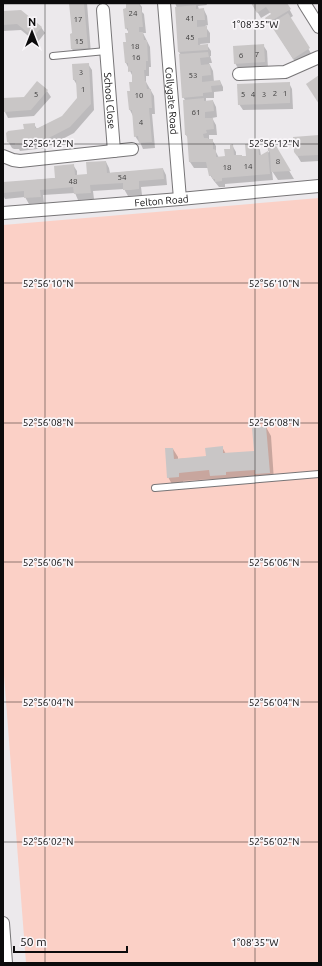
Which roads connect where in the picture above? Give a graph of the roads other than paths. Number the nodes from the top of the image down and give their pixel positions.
1 (164, 3) edge
2 (311, 7) edge
3 (103, 10) dead end
4 (319, 27) edge
5 (106, 51) junction
6 (53, 56) dead end
7 (319, 57) edge
8 (239, 74) dead end
9 (132, 149) dead end
10 (114, 151) junction
11 (3, 156) edge
12 (319, 186) edge
13 (180, 199) junction
14 (3, 213) edge
15 (319, 474) edge
16 (155, 488) dead end
17 (3, 923) edge
18 (6, 963) edge

1 - 13 street, Collygate Road
2 - 4 street
3 - 5 street, School Close
5 - 6 lane
5 - 10 street, School Close
7 - 8 street
9 - 10 street
10 - 11 street
12 - 13 street, Felton Road
13 - 14 street, Felton Road
15 - 16 lane
17 - 18 street

